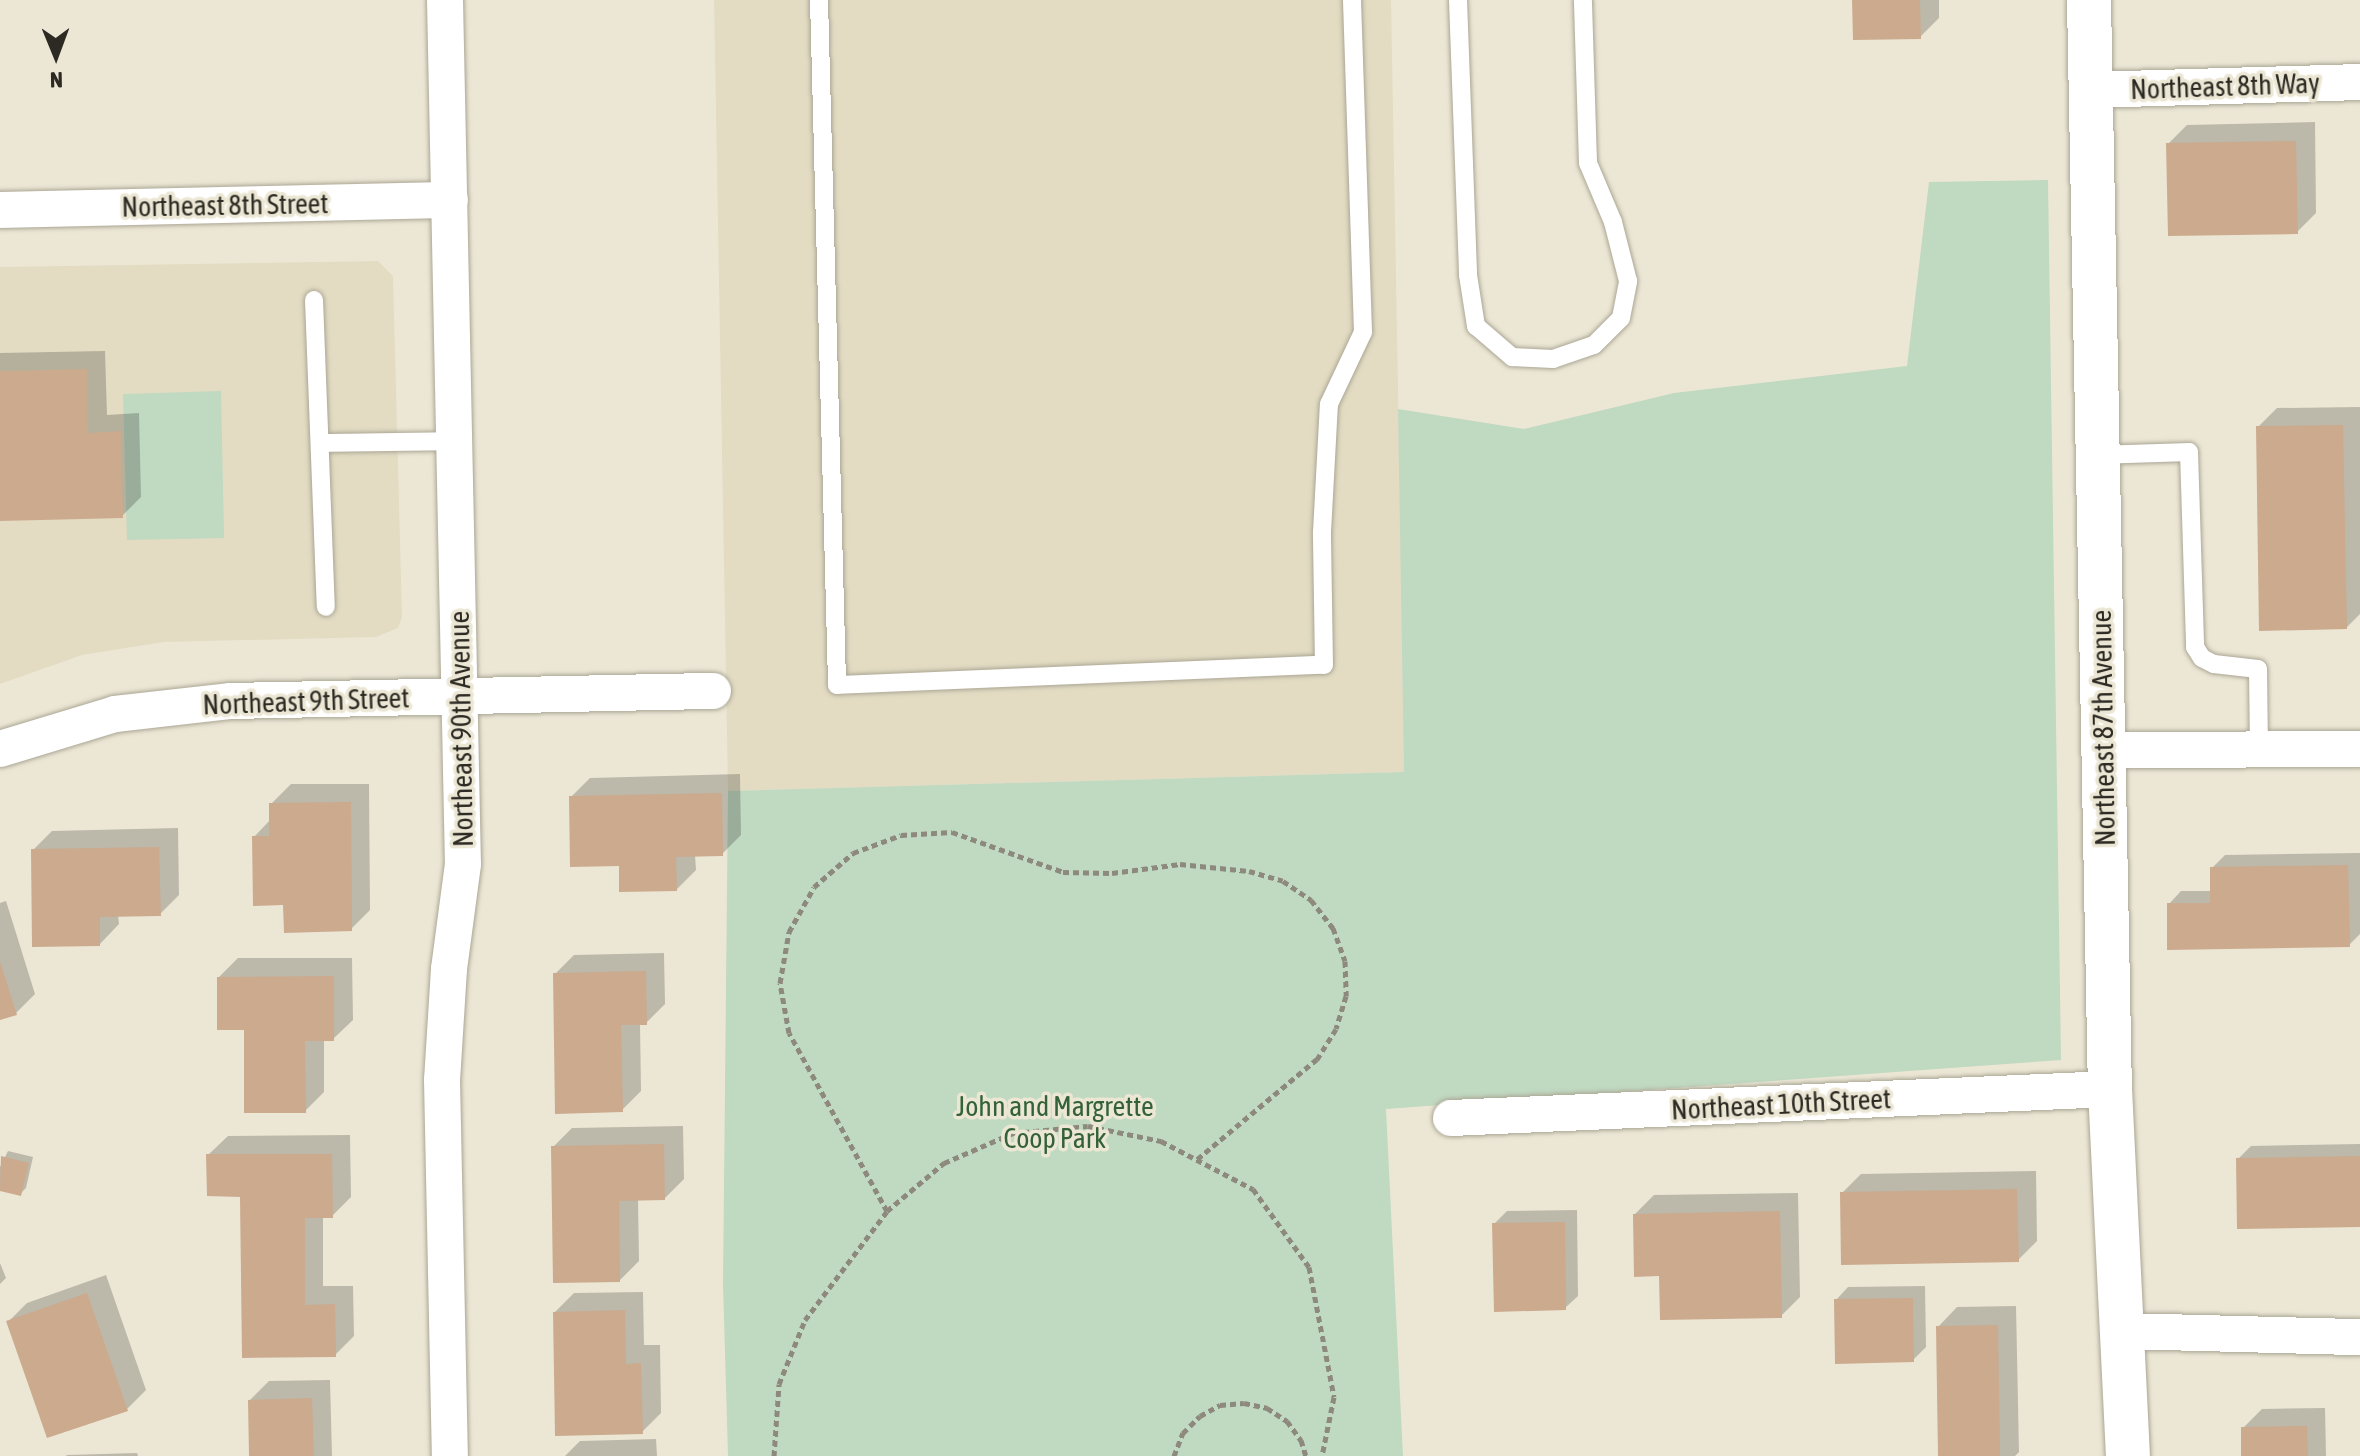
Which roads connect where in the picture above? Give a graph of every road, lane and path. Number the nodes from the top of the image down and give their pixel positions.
1 (445, 0) edge
2 (819, 0) edge
3 (1352, 0) edge
4 (1458, 0) edge
5 (1583, 0) edge
6 (2089, 0) edge
7 (2360, 82) edge
8 (2091, 90) junction
9 (450, 200) junction
10 (0, 210) edge
11 (314, 300) dead end
12 (456, 441) junction
13 (321, 443) junction
14 (2097, 455) junction
15 (326, 607) dead end
16 (713, 691) dead end
17 (462, 695) junction
18 (0, 749) edge
19 (2259, 749) junction
20 (2360, 749) edge
21 (2103, 750) junction
22 (2110, 1089) junction
23 (1451, 1118) dead end
24 (1196, 1160) junction
25 (887, 1211) junction
26 (2124, 1331) junction
27 (2360, 1337) edge
28 (450, 1456) edge
29 (774, 1456) edge
30 (1174, 1456) edge
31 (1306, 1456) edge
32 (1322, 1456) edge
33 (2128, 1456) edge

1 - 9 street, Northeast 90th Avenue
2 - 3 lane
4 - 5 lane
6 - 8 main road, Northeast 87th Avenue
7 - 8 street, Northeast 8th Way
8 - 14 main road, Northeast 87th Avenue
9 - 10 street, Northeast 8th Street
9 - 12 street, Northeast 90th Avenue
11 - 13 lane
12 - 13 lane
12 - 17 street, Northeast 90th Avenue
13 - 15 lane
14 - 19 lane
14 - 21 main road, Northeast 87th Avenue
16 - 17 street, Northeast 9th Street
17 - 18 street, Northeast 9th Street
17 - 28 street, Northeast 90th Avenue
19 - 20 street
19 - 21 street
21 - 22 main road, Northeast 87th Avenue
22 - 23 street, Northeast 10th Street
22 - 26 main road, Northeast 87th Avenue
24 - 25 path
24 - 25 path
24 - 32 path
25 - 29 path
26 - 27 street
26 - 33 main road, Northeast 87th Avenue
30 - 31 path

